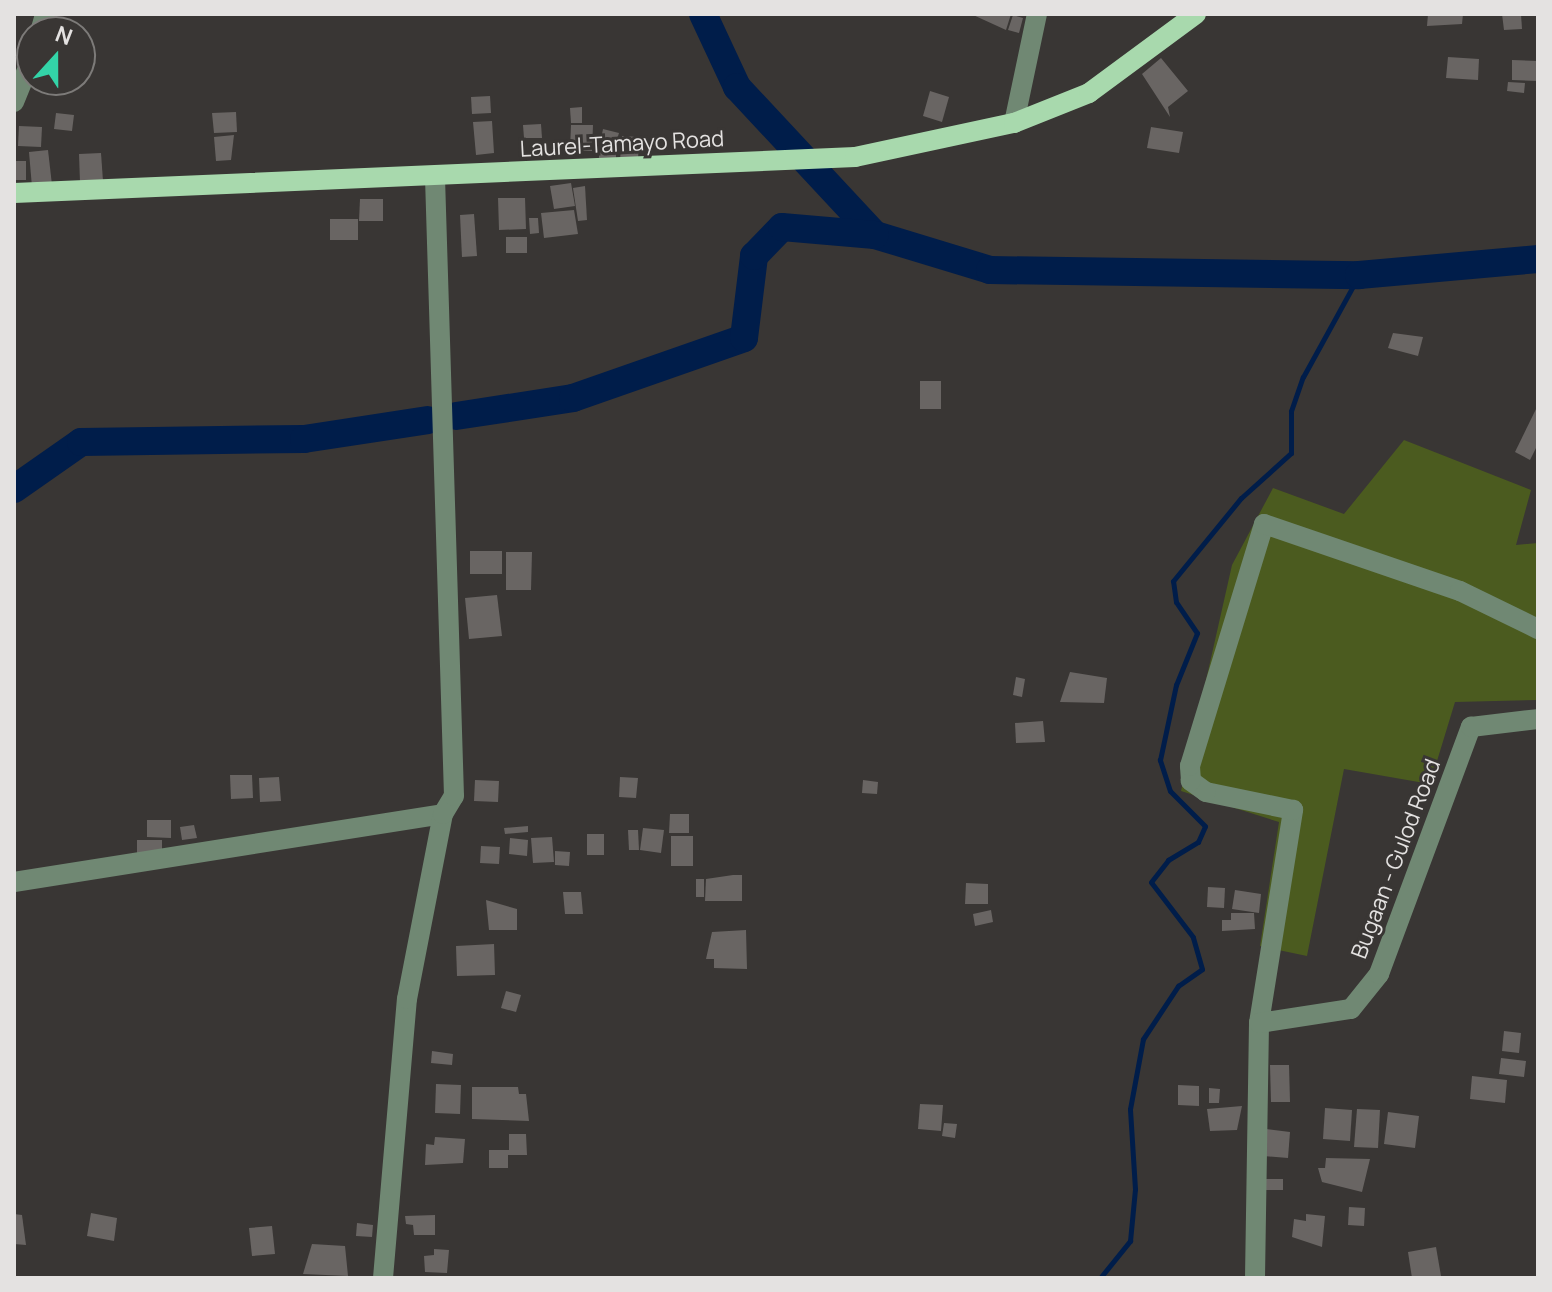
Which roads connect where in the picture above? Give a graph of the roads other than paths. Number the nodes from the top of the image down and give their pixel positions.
1 (1037, 14) edge
2 (1196, 14) edge
3 (1014, 123) junction
4 (435, 176) junction
5 (14, 193) edge
6 (1538, 629) edge
7 (1538, 719) edge
8 (443, 814) junction
9 (14, 882) edge
10 (1259, 1023) junction
11 (383, 1278) edge
12 (1255, 1278) edge

1 - 3 street
2 - 3 main road, Laurel-Tamayo Road
3 - 4 main road, Laurel-Tamayo Road
4 - 5 main road, Laurel-Tamayo Road
4 - 8 street
6 - 10 street
7 - 10 street, Bugaan - Gulod Road
8 - 9 street
8 - 11 street
10 - 12 street

